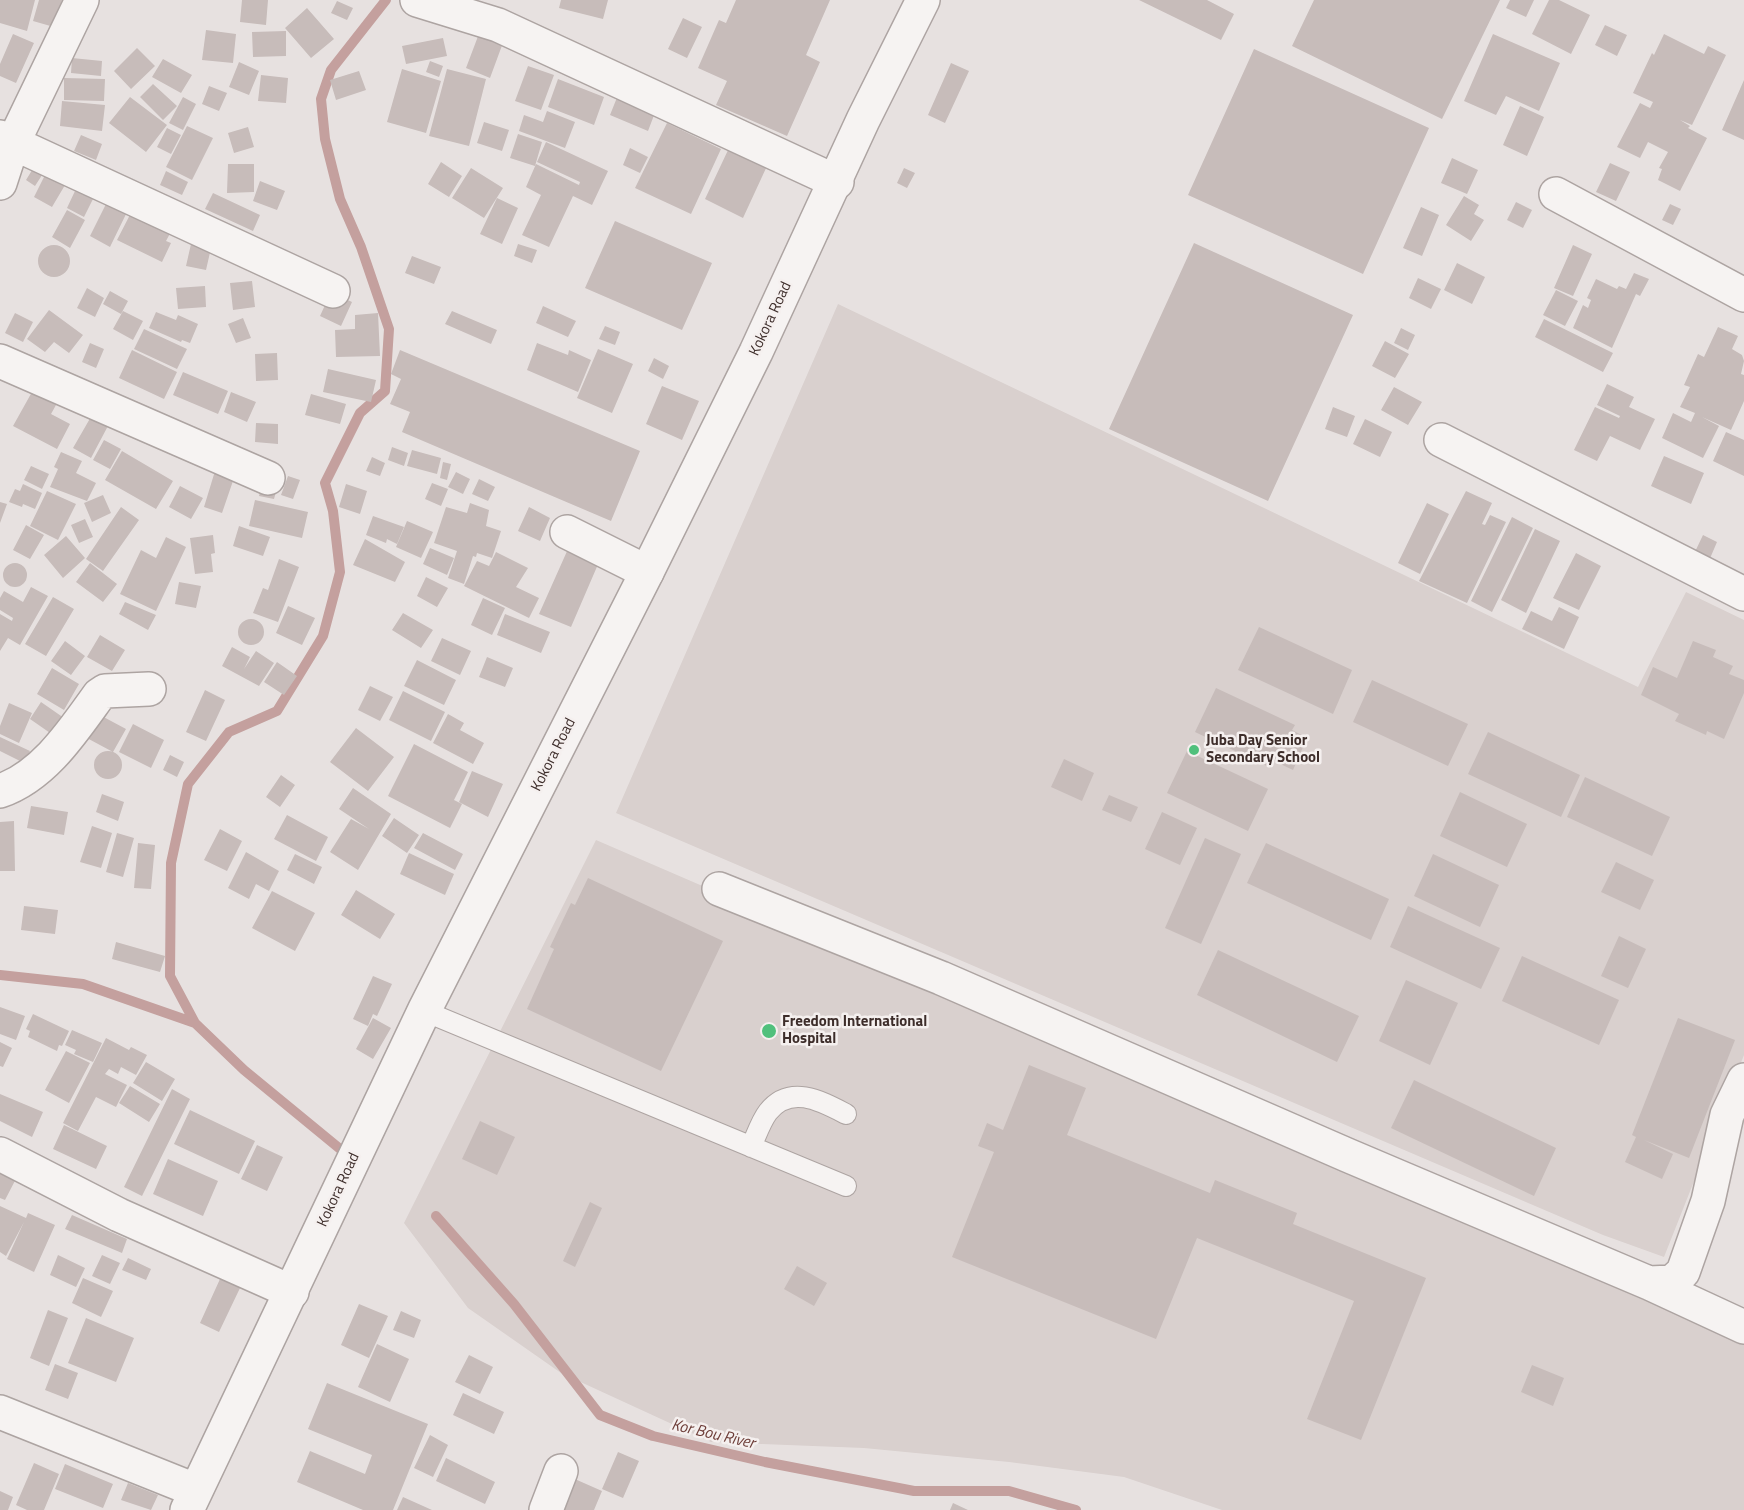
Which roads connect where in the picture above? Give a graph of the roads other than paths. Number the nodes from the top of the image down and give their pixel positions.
1 (82, 0) edge
2 (417, 0) edge
3 (923, 0) edge
4 (6, 140) edge
5 (837, 182) junction
6 (0, 183) edge
7 (1556, 195) dead end
8 (333, 291) dead end
9 (1744, 295) edge
10 (0, 361) edge
11 (1441, 440) dead end
12 (268, 478) dead end
13 (567, 531) dead end
14 (647, 572) junction
15 (1744, 594) edge
16 (148, 689) dead end
17 (0, 791) edge
18 (719, 889) dead end
19 (424, 1011) junction
20 (1744, 1080) edge
21 (846, 1114) dead end
22 (751, 1147) junction
23 (0, 1154) edge
24 (846, 1186) dead end
25 (1649, 1283) junction
26 (292, 1292) junction
27 (1744, 1327) edge
28 (0, 1412) edge
29 (561, 1471) dead end
30 (191, 1500) edge
31 (546, 1510) edge

1 - 4 street
2 - 5 street
3 - 5 street, Kokora Road
4 - 6 street
4 - 8 street
5 - 14 street, Kokora Road
7 - 9 street
10 - 12 street
11 - 15 street
13 - 14 street
14 - 19 street, Kokora Road
16 - 17 street
18 - 25 street
19 - 22 lane
19 - 26 street, Kokora Road
20 - 25 street
21 - 22 lane
22 - 24 lane
23 - 26 street
25 - 27 street
26 - 30 street, Kokora Road
28 - 30 street
29 - 31 street

